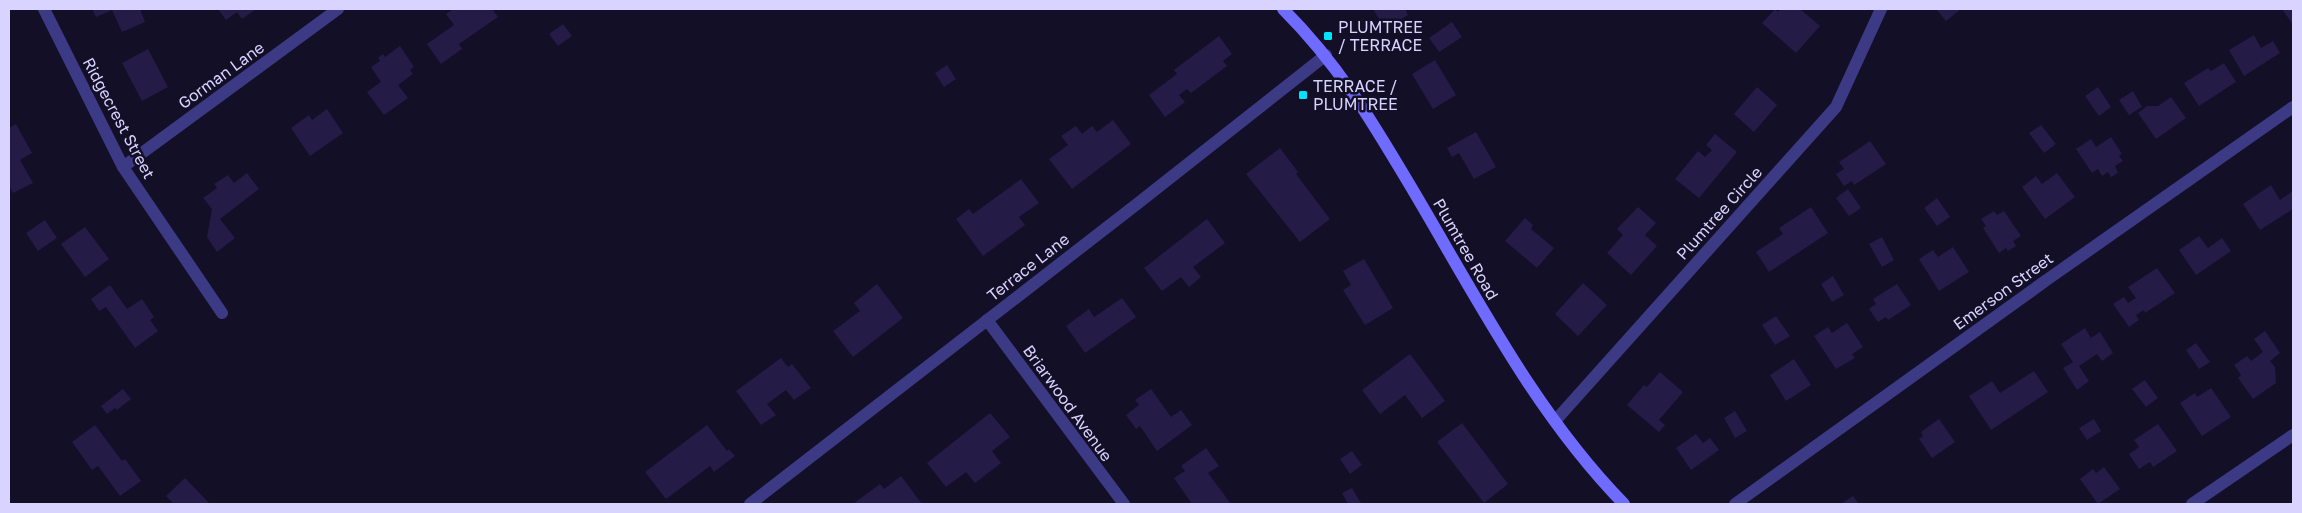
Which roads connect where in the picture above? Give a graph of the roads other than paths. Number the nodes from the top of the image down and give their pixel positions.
1 (44, 9) edge
2 (338, 9) edge
3 (1283, 9) edge
4 (1881, 9) edge
5 (1326, 55) junction
6 (2293, 107) edge
7 (123, 167) junction
8 (222, 313) dead end
9 (987, 320) junction
10 (1555, 422) junction
11 (2293, 435) edge
12 (750, 504) edge
13 (1124, 504) edge
14 (1624, 504) edge
15 (1735, 504) edge
16 (2192, 504) edge

1 - 7 street, Ridgecrest Street
2 - 7 street, Gorman Lane
3 - 5 street, Plumtree Road
4 - 10 street, Plumtree Circle
5 - 9 street, Terrace Lane
5 - 10 street, Plumtree Road
6 - 15 street, Emerson Street
7 - 8 street, Ridgecrest Street
9 - 12 street, Terrace Lane
9 - 13 street, Briarwood Avenue
10 - 14 street, Plumtree Road
11 - 16 street

